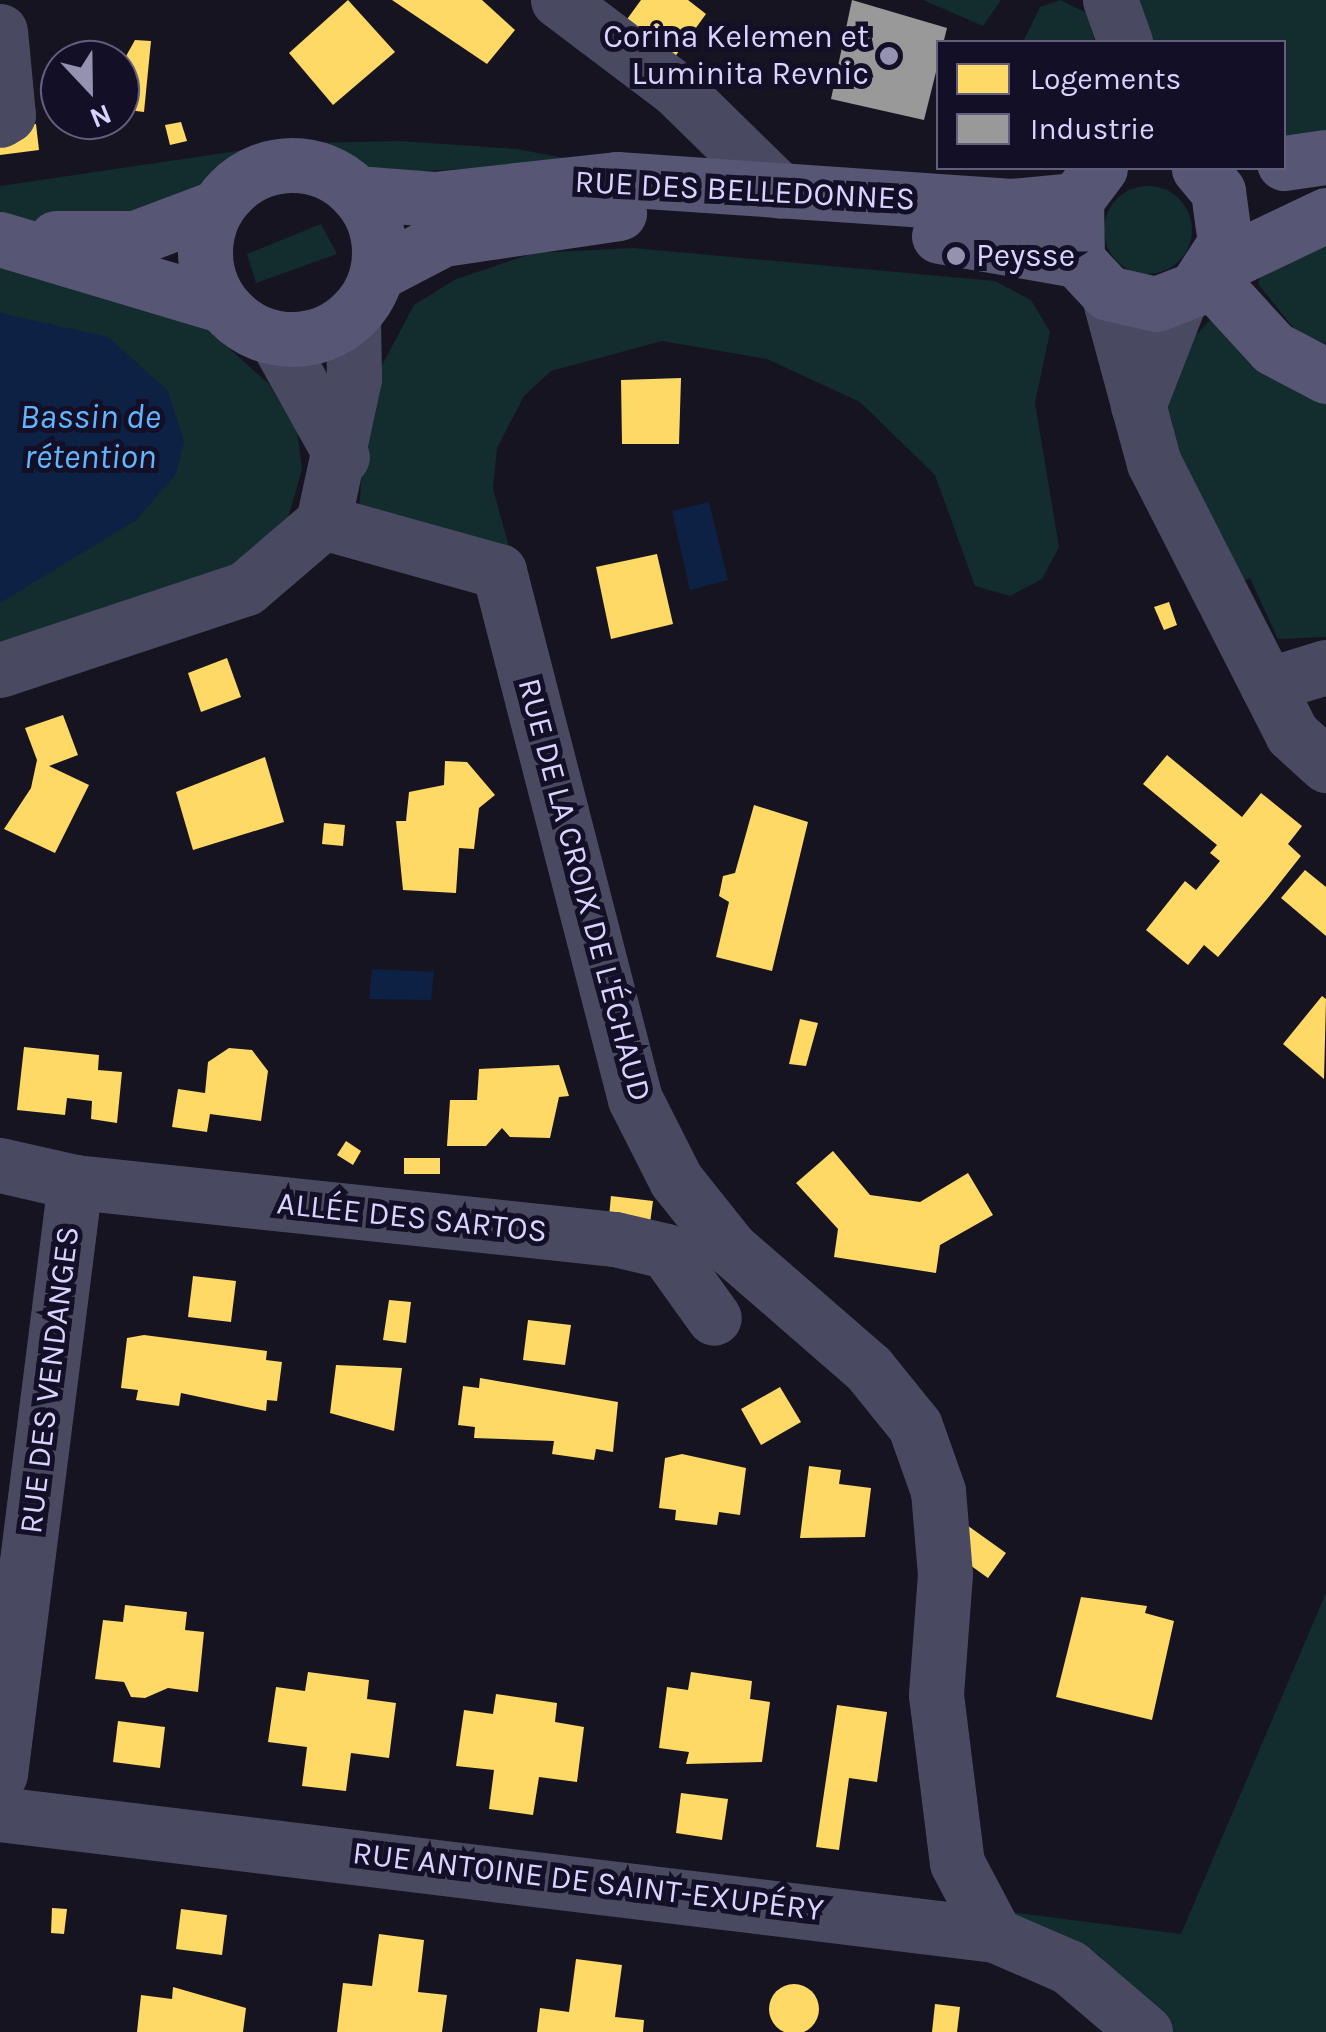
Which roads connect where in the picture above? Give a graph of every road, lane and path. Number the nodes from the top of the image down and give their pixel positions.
1 (558, 0) edge
2 (1110, 0) edge
3 (0, 31) edge
4 (1124, 40) edge
5 (0, 120) edge
6 (1326, 158) edge
7 (1286, 163) edge
8 (1211, 170) edge
9 (1088, 184) edge
10 (780, 190) junction
11 (356, 192) junction
12 (217, 206) junction
13 (1326, 216) edge
14 (0, 239) edge
15 (1093, 276) junction
16 (1201, 281) junction
17 (365, 294) junction
18 (222, 304) junction
19 (276, 338) junction
20 (1326, 376) edge
21 (1138, 406) junction
22 (342, 457) junction
23 (323, 522) junction
24 (1326, 667) edge
25 (0, 670) edge
26 (1267, 685) junction
27 (1326, 765) edge
28 (0, 1165) edge
29 (76, 1182) junction
30 (714, 1318) dead end
31 (0, 1774) edge
32 (0, 1814) edge
33 (995, 1935) junction
34 (1145, 2032) edge

1 - 10 street
2 - 4 street
3 - 5 street
6 - 7 main road
8 - 16 main road
9 - 10 main road, RUE DES BELLEDONNES
9 - 15 main road
10 - 11 main road, RUE DES BELLEDONNES
11 - 12 main road
11 - 17 main road
12 - 14 main road
12 - 18 main road
13 - 16 main road, RUE DES BELLEDONNES
14 - 18 main road
15 - 16 main road, RUE DES BELLEDONNES
15 - 17 main road, RUE DES BELLEDONNES
15 - 21 street
16 - 20 main road
16 - 21 street
17 - 19 main road
17 - 22 street
18 - 19 main road
19 - 22 street
21 - 26 street
22 - 23 street
23 - 25 street
23 - 33 street, RUE DE LA CROIX DE L'ÉCHAUD
24 - 26 street
26 - 27 street
28 - 29 street, RUE DES VENDANGES
29 - 30 street, ALLÉE DES SARTOS
29 - 31 street, RUE DES VENDANGES
32 - 33 street, RUE ANTOINE DE SAINT-EXUPÉRY
33 - 34 street, RUE ANTOINE DE SAINT-EXUPÉRY

